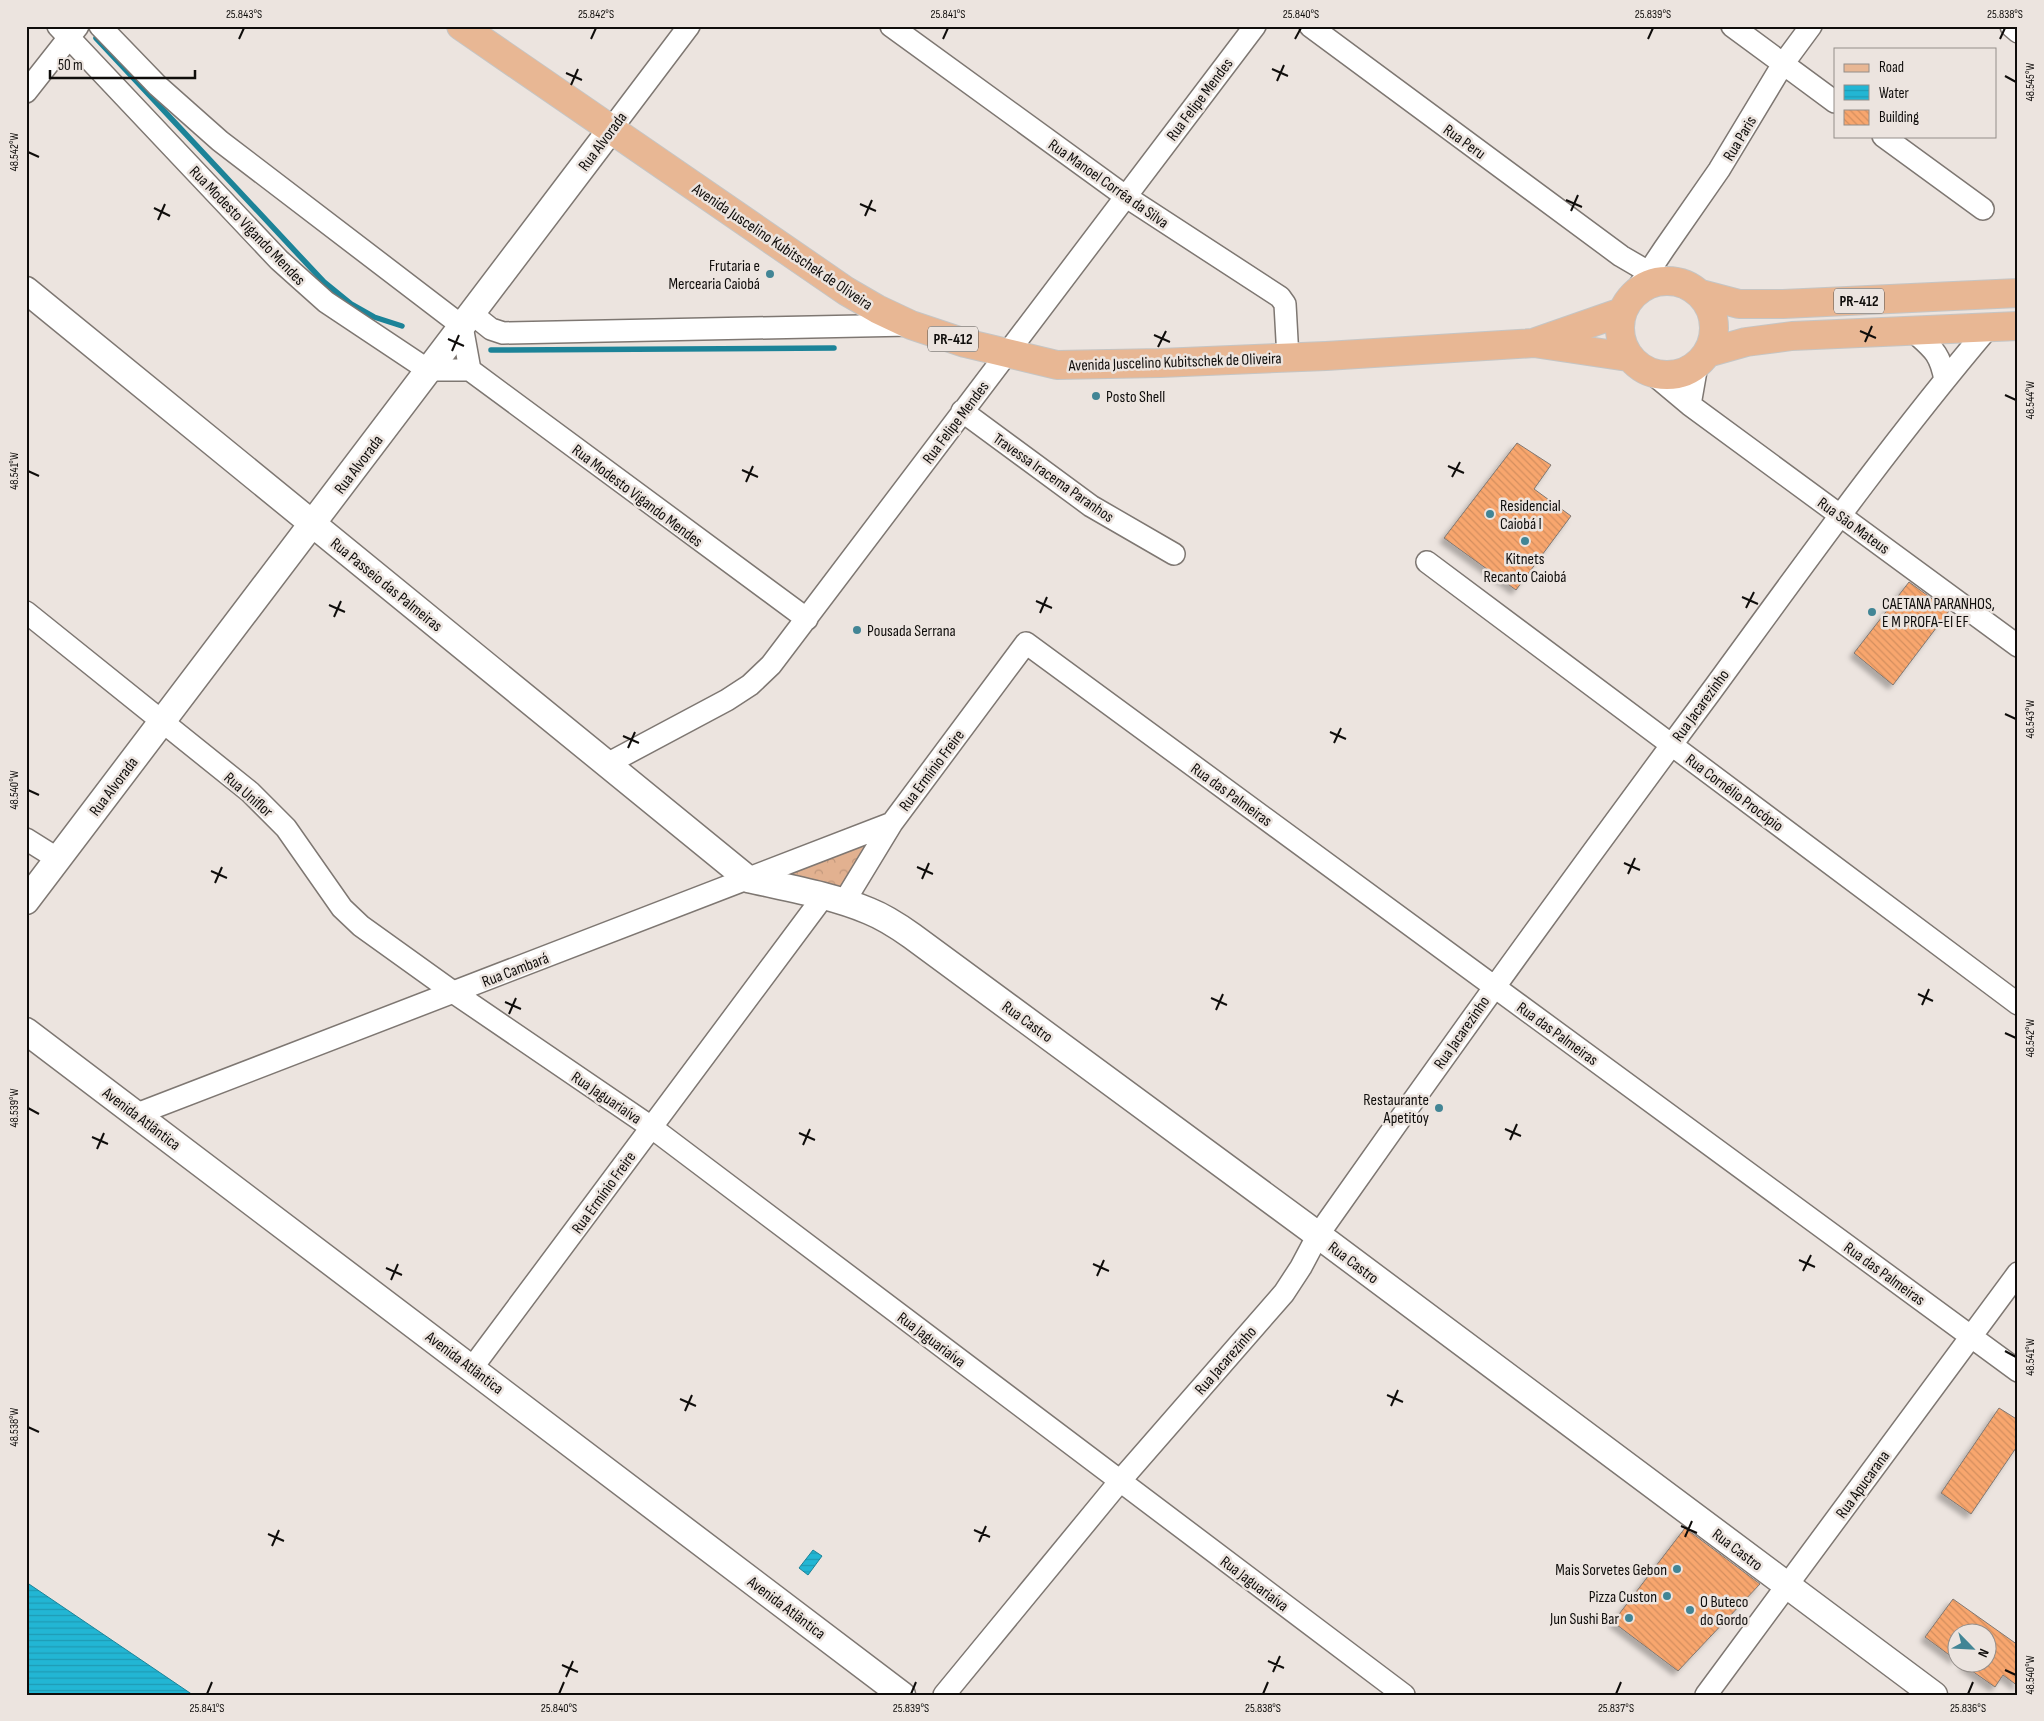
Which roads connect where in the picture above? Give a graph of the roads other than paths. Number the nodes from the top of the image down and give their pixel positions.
1 (100, 26) edge
2 (461, 26) edge
3 (689, 26) edge
4 (891, 26) edge
5 (1255, 26) edge
6 (1310, 26) edge
7 (1732, 26) edge
8 (1811, 26) edge
9 (2011, 26) edge
10 (68, 30) edge
11 (2018, 32) edge
12 (1783, 64) junction
13 (26, 92) edge
14 (1834, 101) edge
15 (612, 128) junction
16 (1886, 138) edge
17 (1125, 196) junction
18 (1983, 209) dead end
19 (1621, 256) junction
20 (1644, 289) junction
21 (26, 290) edge
22 (2018, 293) edge
23 (1701, 294) junction
24 (466, 320) junction
25 (911, 325) junction
26 (2018, 326) edge
27 (1988, 328) junction
28 (1914, 332) junction
29 (1534, 343) junction
30 (1006, 352) junction
31 (1628, 357) junction
32 (1288, 358) junction
33 (1702, 359) junction
34 (428, 370) junction
35 (470, 370) junction
36 (1653, 374) junction
37 (1945, 380) junction
38 (1690, 406) junction
39 (962, 411) junction
40 (1840, 515) junction
41 (313, 523) junction
42 (1174, 554) dead end
43 (1427, 562) dead end
44 (26, 612) edge
45 (807, 619) junction
46 (1026, 643) joint
47 (2018, 646) edge
48 (161, 722) junction
49 (1671, 745) junction
50 (607, 764) junction
51 (892, 823) junction
52 (26, 839) edge
53 (58, 859) junction
54 (748, 879) junction
55 (834, 899) junction
56 (26, 901) edge
57 (1494, 986) junction
58 (453, 992) junction
59 (2018, 1004) edge
60 (26, 1032) edge
61 (137, 1114) junction
62 (651, 1127) junction
63 (1318, 1235) junction
64 (2018, 1273) edge
65 (1971, 1336) junction
66 (472, 1368) junction
67 (2018, 1371) edge
68 (1120, 1481) junction
69 (1786, 1586) junction
70 (902, 1695) edge
71 (944, 1695) edge
72 (1404, 1695) edge
73 (1706, 1695) edge
74 (1934, 1695) edge

1 - 24 street
2 - 15 main road, Avenida Juscelino Kubitschek de Oliveira / PR-412
3 - 15 street, Rua Alvorada
4 - 17 street, Rua Manoel Corrêa da Silva
5 - 17 street, Rua Felipe Mendes
6 - 19 street, Rua Peru
7 - 12 street
8 - 12 street, Rua Paris
9 - 11 street
10 - 13 street
10 - 34 street, Rua Modesto Vigando Mendes
12 - 14 street
12 - 20 street, Rua Paris
15 - 24 street, Rua Alvorada
15 - 25 main road, Avenida Juscelino Kubitschek de Oliveira / PR-412
16 - 18 street
17 - 30 street, Rua Felipe Mendes
17 - 32 street, Rua Manoel Corrêa da Silva
19 - 20 street, Rua Peru
19 - 20 street
20 - 23 main road, PR-412
20 - 29 main road, Avenida Juscelino Kubitschek de Oliveira / PR-412
20 - 31 main road
21 - 41 street, Rua Passeio das Palmeiras
22 - 23 main road, PR-412
23 - 33 main road
24 - 25 street
24 - 34 street, Rua Alvorada
24 - 35 street
25 - 30 main road, Avenida Juscelino Kubitschek de Oliveira / PR-412
26 - 27 main road, PR-412
27 - 28 main road, PR-412
27 - 37 street, Rua Jacarezinho
28 - 33 main road, PR-412
28 - 37 street
29 - 31 main road, Avenida Juscelino Kubitschek de Oliveira / PR-412
29 - 32 main road, Avenida Juscelino Kubitschek de Oliveira / PR-412
30 - 32 main road, Avenida Juscelino Kubitschek de Oliveira / PR-412
30 - 39 street, Rua Felipe Mendes
31 - 36 main road, PR-412
33 - 36 main road, PR-412
33 - 38 street
34 - 35 street
34 - 41 street, Rua Alvorada
35 - 45 street, Rua Modesto Vigando Mendes
36 - 38 street, Rua São Mateus
37 - 40 street, Rua Jacarezinho
38 - 40 street, Rua São Mateus
39 - 42 street, Travessa Iracema Paranhos
39 - 45 street, Rua Felipe Mendes
40 - 47 street, Rua São Mateus
40 - 49 street, Rua Jacarezinho
41 - 48 street, Rua Alvorada
41 - 50 street, Rua Passeio das Palmeiras
43 - 49 street, Rua Cornélio Procópio
44 - 48 street, Rua Uniflor
45 - 50 street, Rua Felipe Mendes
46 - 51 street, Rua Ermínio Freire
46 - 57 street, Rua das Palmeiras
48 - 53 street, Rua Alvorada
48 - 58 street, Rua Uniflor
49 - 57 street, Rua Jacarezinho
49 - 59 street, Rua Cornélio Procópio
50 - 54 street, Rua Passeio das Palmeiras
51 - 54 street, Rua Cambará
51 - 55 street, Rua Ermínio Freire
52 - 53 street
53 - 56 street, Rua Alvorada
54 - 55 street, Rua Castro
54 - 58 street, Rua Cambará
55 - 62 street, Rua Ermínio Freire
55 - 63 street, Rua Castro
57 - 63 street, Rua Jacarezinho
57 - 65 street, Rua das Palmeiras
58 - 61 street, Rua Cambará
58 - 62 street, Rua Jaguariaíva
60 - 61 street, Avenida Atlântica
61 - 66 street, Avenida Atlântica
62 - 66 street, Rua Ermínio Freire
62 - 68 street, Rua Jaguariaíva
63 - 68 street, Rua Jacarezinho
63 - 69 street, Rua Castro
64 - 65 street, Rua Apucarana
65 - 67 street, Rua das Palmeiras
65 - 69 street, Rua Apucarana
66 - 70 street, Avenida Atlântica
68 - 71 street, Rua Jacarezinho
68 - 72 street, Rua Jaguariaíva
69 - 73 street, Rua Apucarana
69 - 74 street, Rua Castro

